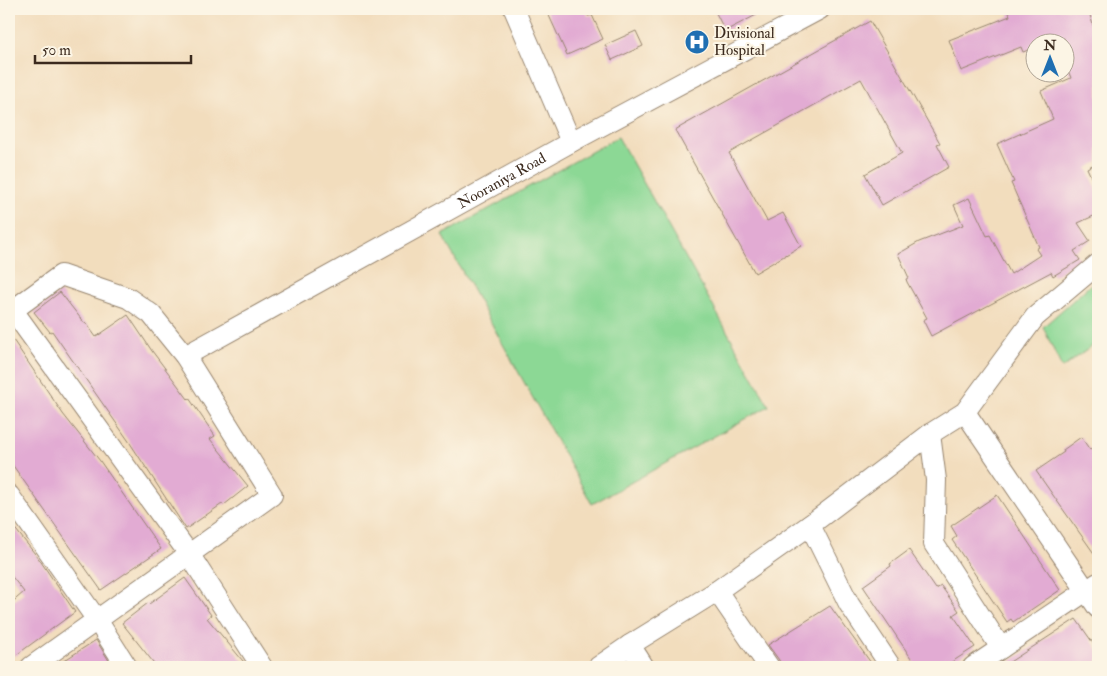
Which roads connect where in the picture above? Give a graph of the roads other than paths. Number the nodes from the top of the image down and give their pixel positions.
1 (514, 9) edge
2 (820, 9) edge
3 (571, 142) junction
4 (1098, 264) edge
5 (10, 311) edge
6 (185, 356) junction
7 (965, 412) junction
8 (930, 434) junction
9 (9, 495) edge
10 (810, 525) junction
11 (189, 554) junction
12 (1093, 587) edge
13 (717, 591) junction
14 (1098, 608) edge
15 (97, 620) junction
16 (630, 645) junction
17 (989, 660) edge
18 (31, 667) edge
19 (127, 667) edge
20 (262, 667) edge
21 (598, 667) edge
22 (644, 667) edge
23 (769, 667) edge
24 (891, 667) edge

1 - 3 street
2 - 3 street, Nooraniya Road
3 - 6 street, Nooraniya Road
4 - 7 street
5 - 6 street
5 - 11 street
6 - 11 street
7 - 8 street
7 - 12 street
8 - 10 street
8 - 17 street
9 - 15 street
10 - 13 street
10 - 24 street
11 - 15 street
11 - 20 street
12 - 14 street
12 - 17 street
13 - 16 street
13 - 23 street
15 - 18 street
15 - 19 street
16 - 21 street
16 - 22 street

